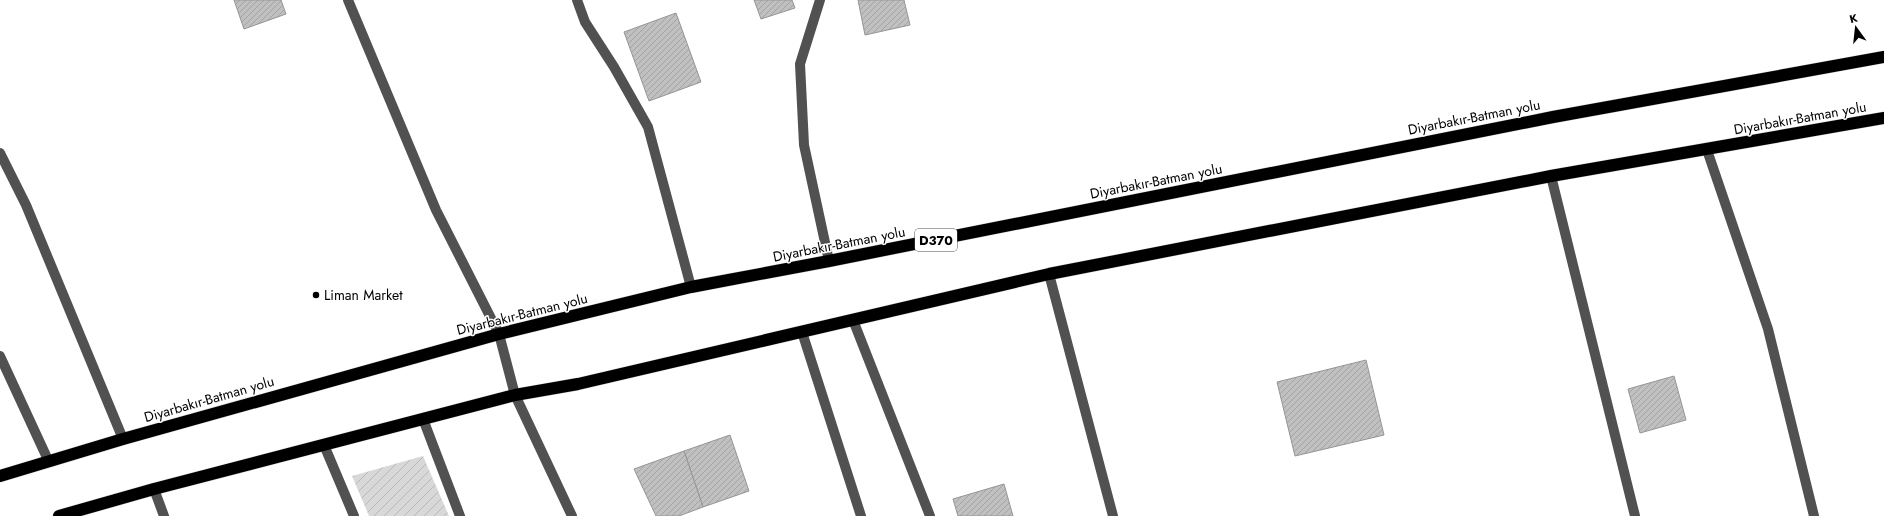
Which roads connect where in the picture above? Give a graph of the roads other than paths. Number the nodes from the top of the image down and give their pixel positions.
1 (348, 0) edge
2 (577, 0) edge
3 (820, 0) edge
4 (1884, 57) edge
5 (1884, 118) edge
6 (1707, 150) junction
7 (0, 153) edge
8 (1551, 176) junction
9 (829, 262) junction
10 (1049, 274) junction
11 (691, 287) junction
12 (853, 320) junction
13 (802, 332) junction
14 (499, 334) junction
15 (0, 356) edge
16 (515, 396) junction
17 (422, 419) junction
18 (123, 439) junction
19 (324, 445) junction
20 (49, 462) junction
21 (0, 476) edge
22 (154, 489) junction
23 (74, 514) edge
24 (59, 516) edge
25 (164, 516) edge
26 (354, 516) edge
27 (460, 516) edge
28 (572, 516) edge
29 (861, 516) edge
30 (930, 516) edge
31 (1113, 516) edge
32 (1635, 516) edge
33 (1814, 516) edge

1 - 14 street
2 - 11 street
3 - 9 street
4 - 9 highway, Diyarbakır-Batman yolu / D370
5 - 6 highway, Diyarbakır-Batman yolu
6 - 8 highway, Diyarbakır-Batman yolu
6 - 33 street
7 - 18 street
8 - 10 highway, Diyarbakır-Batman yolu
8 - 32 street
9 - 11 highway, Diyarbakır-Batman yolu / D370
10 - 12 highway, Diyarbakır-Batman yolu
10 - 31 street
11 - 14 highway, Diyarbakır-Batman yolu / D370
12 - 13 highway, Diyarbakır-Batman yolu
12 - 30 street
13 - 16 highway, Diyarbakır-Batman yolu
13 - 29 street
14 - 16 street
14 - 18 highway, Diyarbakır-Batman yolu / D370
15 - 20 street
16 - 17 highway, Diyarbakır-Batman yolu
16 - 28 street
17 - 19 highway, Diyarbakır-Batman yolu
17 - 27 street
18 - 20 highway, Diyarbakır-Batman yolu / D370
19 - 22 highway, Diyarbakır-Batman yolu
19 - 26 street
20 - 21 highway, Diyarbakır-Batman yolu / D370
22 - 23 highway, Diyarbakır-Batman yolu
22 - 25 street
23 - 24 highway, Diyarbakır-Batman yolu

